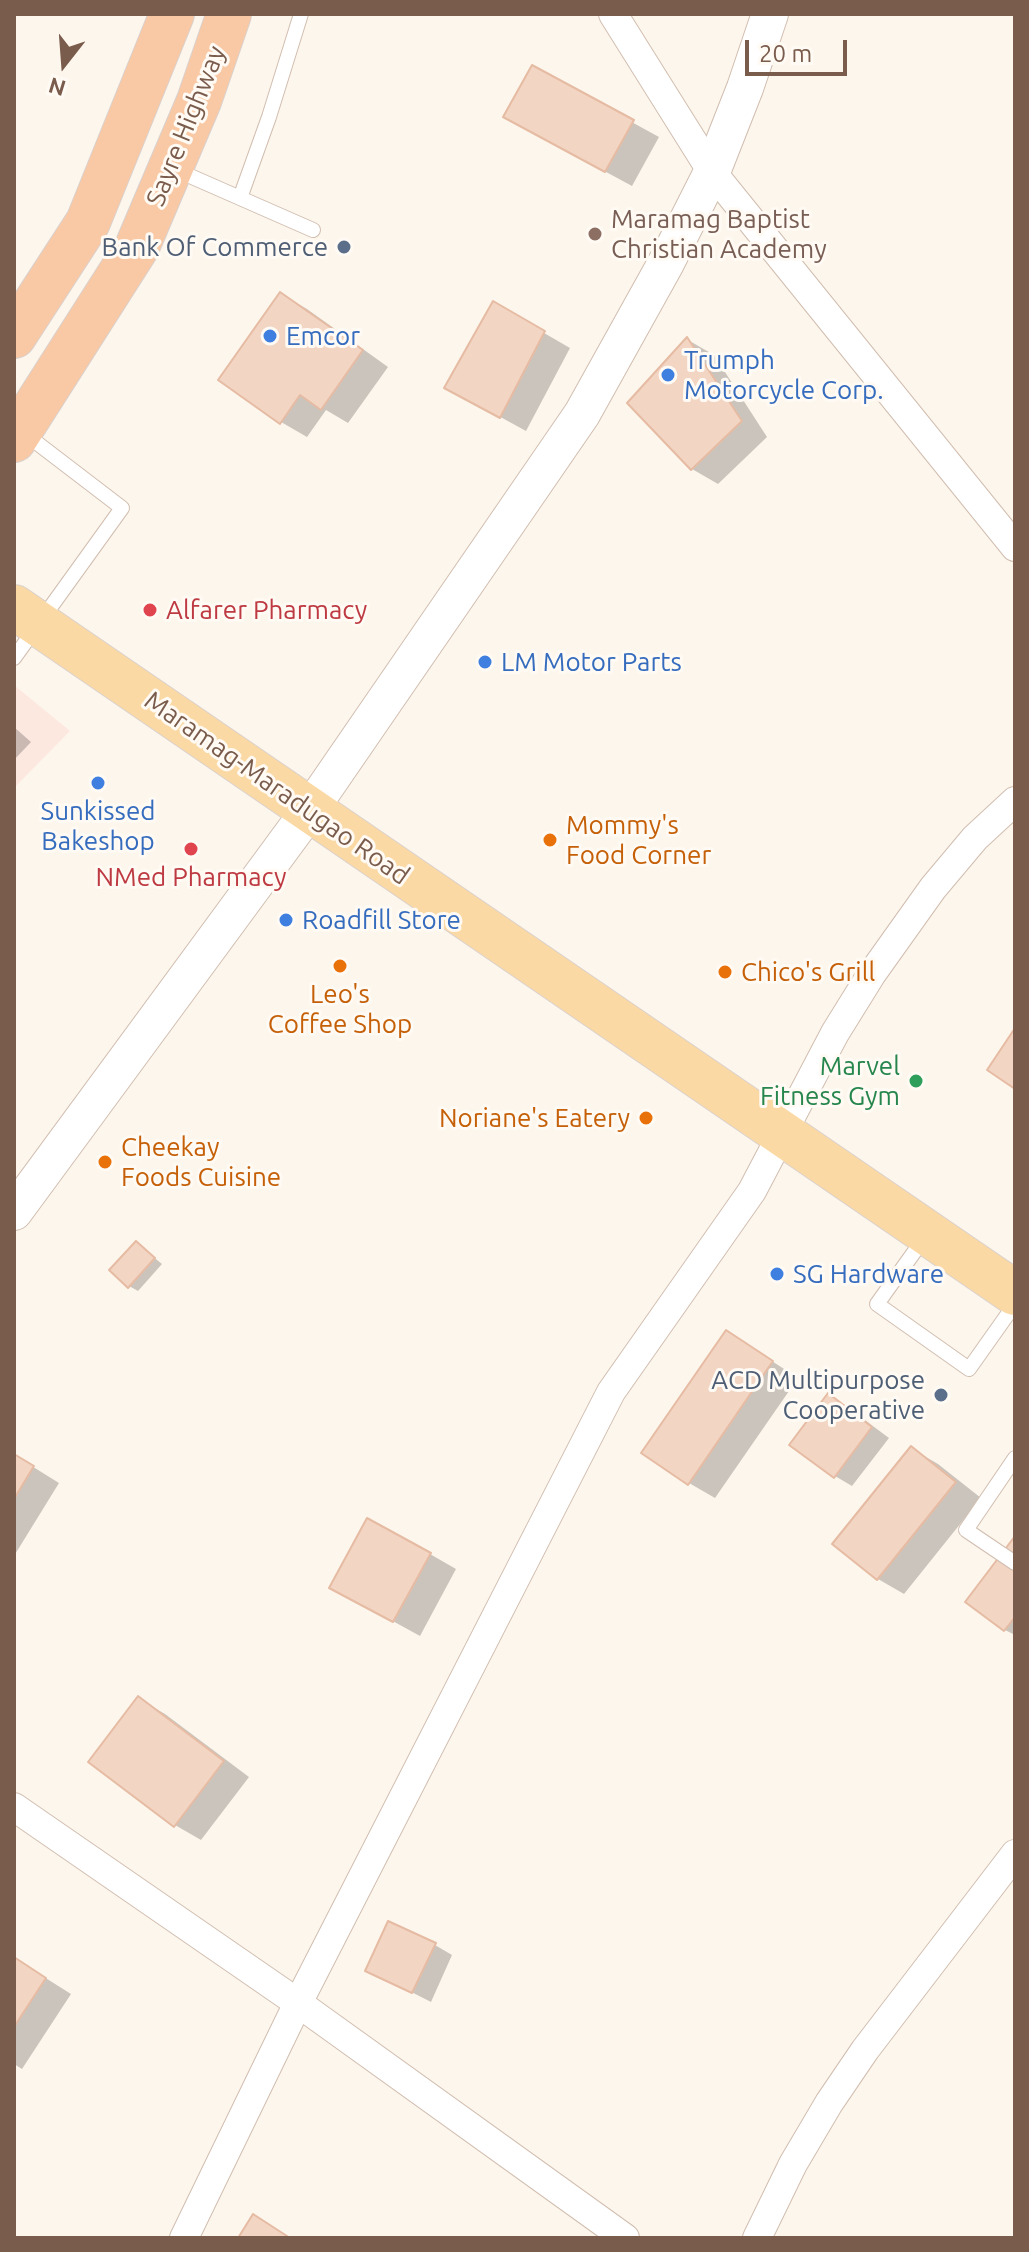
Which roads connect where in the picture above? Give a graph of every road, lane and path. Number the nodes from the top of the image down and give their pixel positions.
1 (172, 14) edge
2 (229, 14) edge
3 (301, 14) edge
4 (613, 14) edge
5 (770, 14) edge
6 (172, 168) junction
7 (712, 172) junction
8 (240, 198) junction
9 (313, 230) dead end
10 (14, 336) edge
11 (17, 435) edge
12 (1015, 547) edge
13 (22, 629) edge
14 (1015, 801) edge
15 (309, 811) junction
16 (783, 1134) junction
17 (14, 1212) edge
18 (927, 1233) junction
19 (1014, 1292) edge
20 (1015, 1458) edge
21 (1015, 1563) edge
22 (14, 1807) edge
23 (1015, 1854) edge
24 (298, 2003) junction
25 (184, 2238) edge
26 (625, 2238) edge
27 (757, 2238) edge

1 - 10 highway, Sayre Highway
2 - 6 highway, Sayre Highway
3 - 8 lane
4 - 7 street
5 - 7 street
6 - 8 lane
6 - 11 highway, Sayre Highway
7 - 12 street
7 - 15 street
8 - 9 lane
11 - 13 lane
13 - 15 main road, Maramag-Maradugao Road
14 - 16 street
15 - 16 main road, Maramag-Maradugao Road
15 - 17 street
16 - 18 main road, Maramag-Maradugao Road
16 - 24 street
18 - 19 main road, Maramag-Maradugao Road
18 - 19 lane
20 - 21 lane
22 - 24 street
23 - 27 street
24 - 25 street
24 - 26 street

